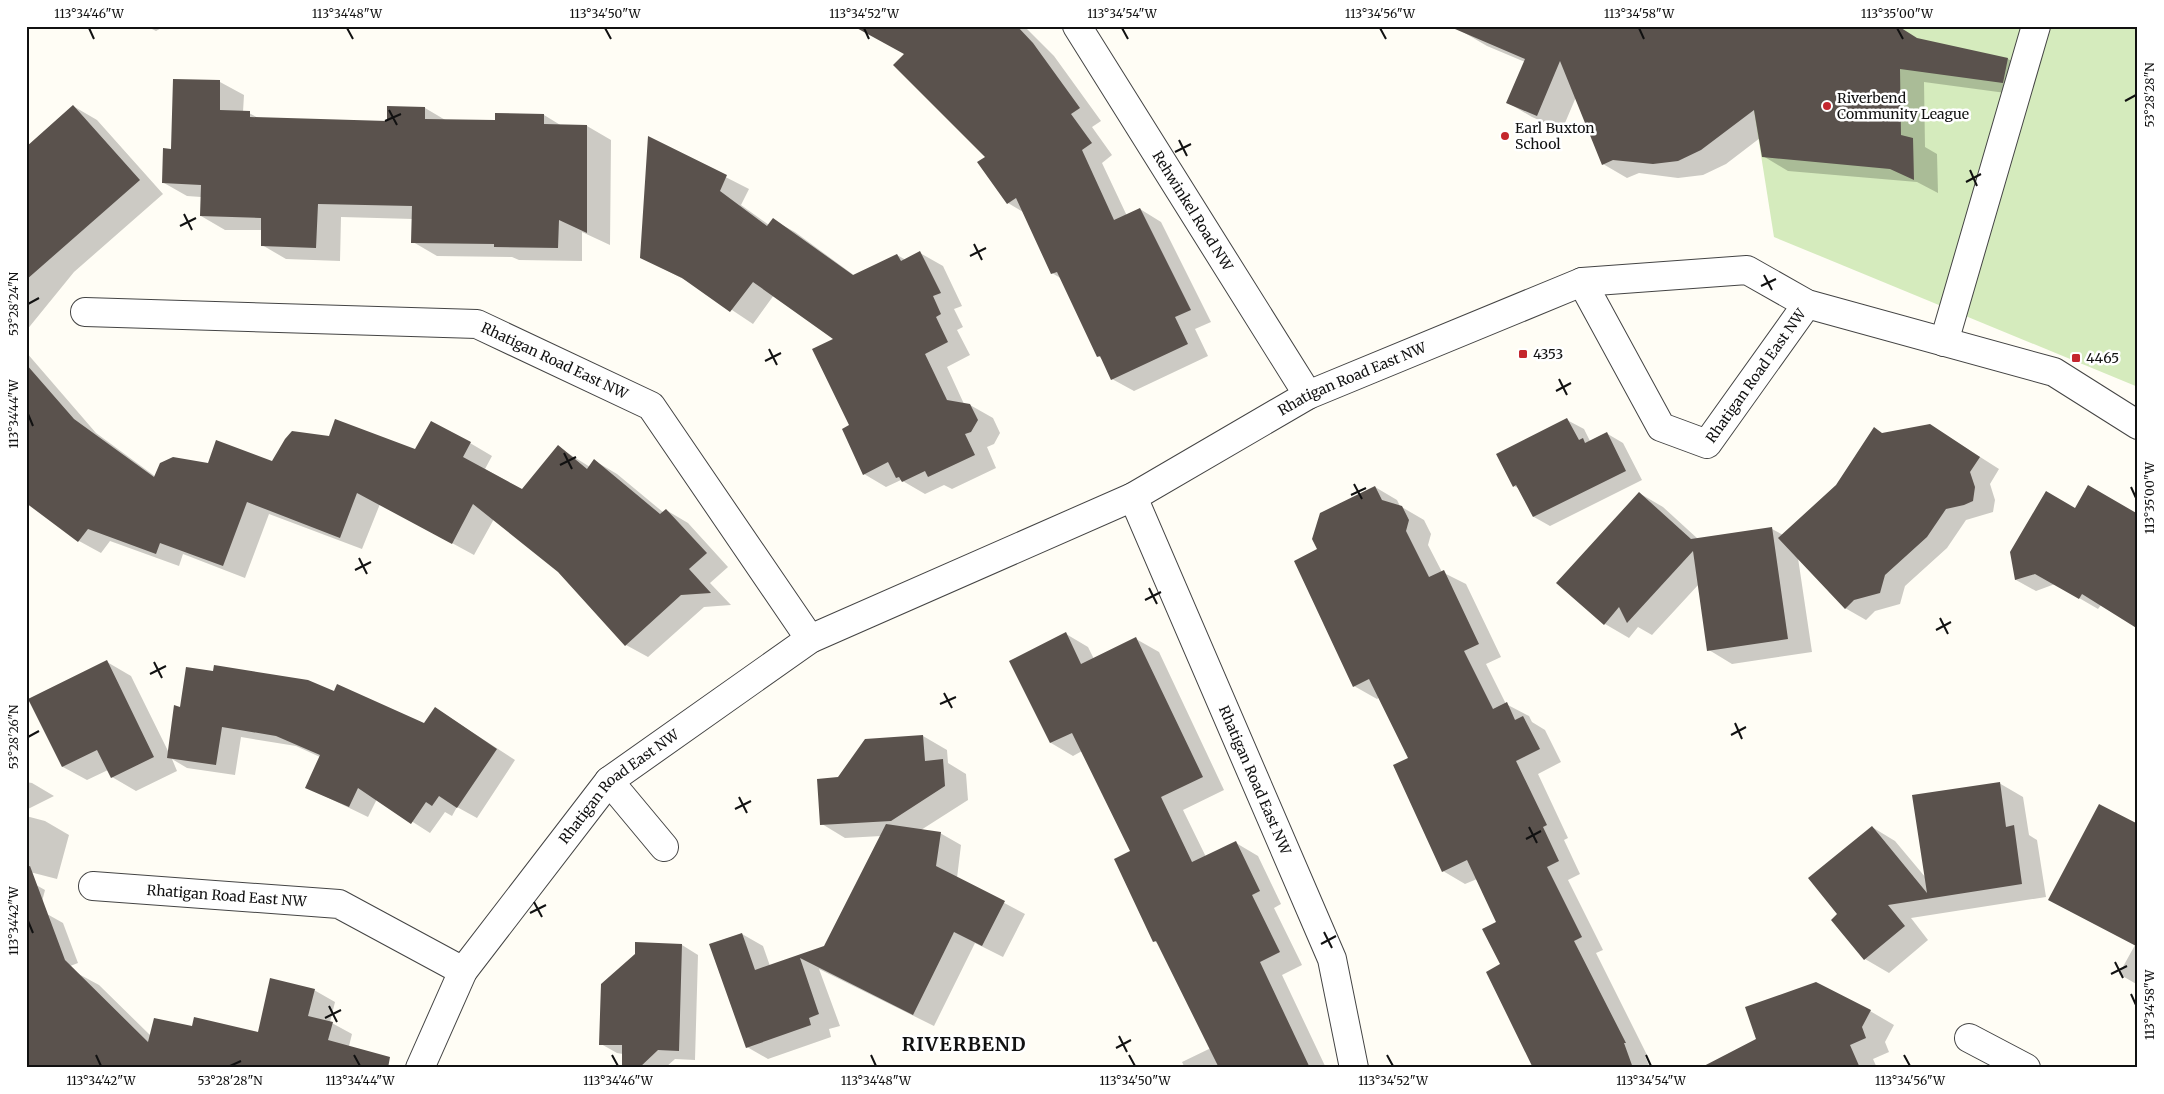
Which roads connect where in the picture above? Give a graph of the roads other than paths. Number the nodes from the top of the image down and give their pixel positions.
1 (1077, 26) edge
2 (2036, 26) edge
3 (1582, 282) junction
4 (1806, 304) junction
5 (85, 312) dead end
6 (1944, 342) junction
7 (1308, 395) junction
8 (2138, 425) edge
9 (1133, 498) junction
10 (810, 639) junction
11 (609, 781) junction
12 (664, 846) dead end
13 (93, 886) dead end
14 (463, 971) junction
15 (1969, 1038) dead end
16 (420, 1068) edge
17 (1354, 1068) edge
18 (2026, 1068) edge

1 - 7 street, Rehwinkel Road NW
2 - 6 street
3 - 4 street, Rhatigan Road East NW
3 - 4 street, Rhatigan Road East NW
3 - 7 street, Rhatigan Road East NW
4 - 6 street, Rhatigan Road East NW
5 - 10 street, Rhatigan Road East NW
6 - 8 street, Rhatigan Road East NW
7 - 9 street, Rhatigan Road East NW
9 - 10 street, Rhatigan Road East NW
9 - 17 street, Rhatigan Road East NW
10 - 11 street, Rhatigan Road East NW
11 - 12 street
11 - 14 street, Rhatigan Road East NW
13 - 14 street, Rhatigan Road East NW
14 - 16 street, Rhatigan Road East NW
15 - 18 street

